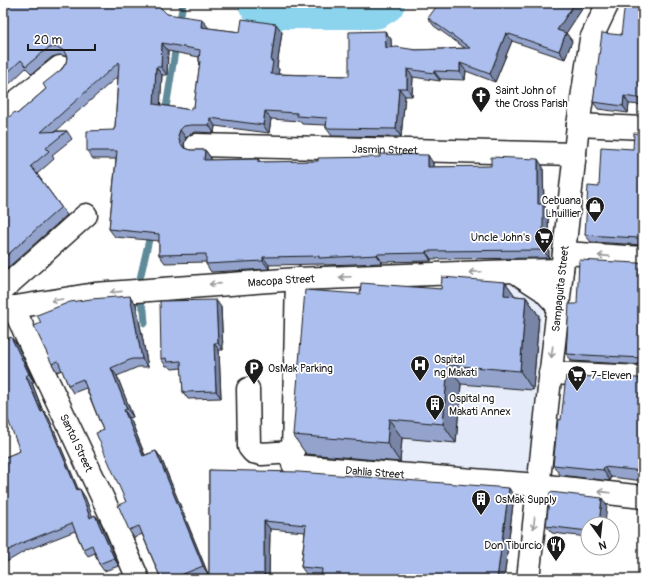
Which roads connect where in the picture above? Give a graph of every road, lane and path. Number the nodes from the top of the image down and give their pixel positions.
1 (608, 3) edge
2 (60, 67) dead end
3 (3, 112) edge
4 (578, 125) junction
5 (643, 128) edge
6 (196, 145) dead end
7 (575, 154) junction
8 (86, 215) dead end
9 (643, 258) edge
10 (563, 262) junction
11 (514, 270) junction
12 (297, 279) junction
13 (6, 302) edge
14 (558, 306) junction
15 (550, 373) junction
16 (643, 377) edge
17 (248, 389) dead end
18 (293, 452) junction
19 (538, 485) junction
20 (643, 497) edge
21 (138, 579) edge
22 (528, 579) edge

1 - 4 street, Sampaguita Street
2 - 3 street
4 - 5 street
4 - 7 street, Sampaguita Street
6 - 7 street, Jasmin Street
7 - 10 street, Sampaguita Street
8 - 13 street
9 -> 10 street, Macopa Street
10 - 11 street, Macopa Street
10 - 14 street, Sampaguita Street
11 -> 12 street, Macopa Street
11 - 14 street
12 -> 13 street, Macopa Street
12 - 18 street, Dahlia Street
13 - 21 street, Santol Street
14 -> 15 street, Sampaguita Street
15 - 16 street
15 - 19 street, Sampaguita Street
17 - 18 street
18 - 19 street, Dahlia Street
20 -> 19 street, Dahlia Street
19 -> 22 street, Sampaguita Street

